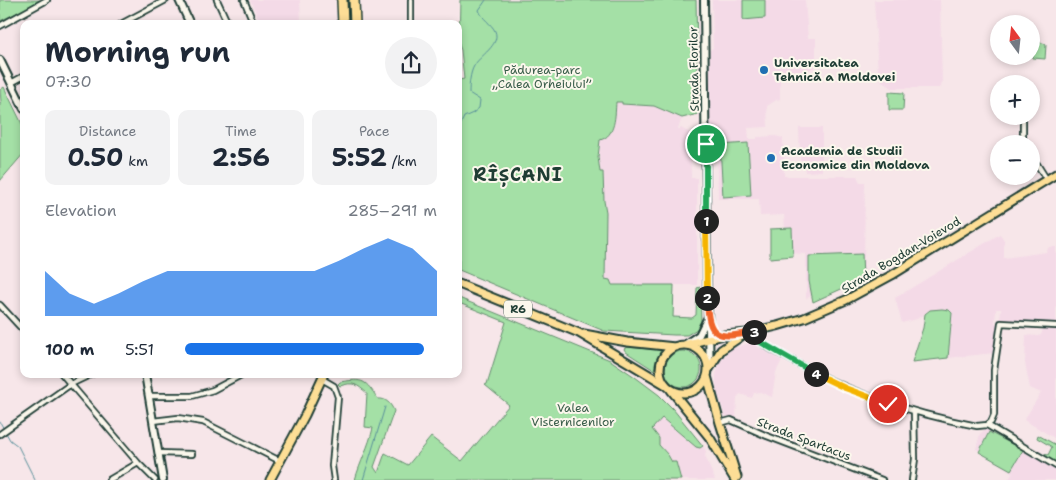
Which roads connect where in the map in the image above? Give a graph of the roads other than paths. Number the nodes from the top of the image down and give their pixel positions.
1 (47, 0) edge
2 (166, 0) edge
3 (179, 0) edge
4 (217, 0) edge
5 (244, 0) edge
6 (342, 0) edge
7 (354, 0) edge
8 (411, 0) edge
9 (704, 0) edge
10 (129, 20) edge
11 (188, 20) edge
12 (226, 20) edge
13 (252, 20) edge
14 (343, 20) edge
15 (355, 20) edge
16 (411, 20) edge
17 (0, 26) edge
18 (0, 60) edge
19 (20, 78) edge
20 (11, 83) junction
21 (20, 101) edge
22 (1040, 169) edge
23 (1056, 174) edge
24 (1046, 180) junction
25 (462, 285) edge
26 (0, 305) edge
27 (708, 318) junction
28 (1056, 326) edge
29 (20, 327) edge
30 (579, 333) junction
31 (751, 333) junction
32 (724, 335) junction
33 (710, 338) junction
34 (684, 345) junction
35 (675, 347) junction
36 (708, 373) junction
37 (66, 378) edge
38 (84, 378) edge
39 (146, 378) edge
40 (236, 378) edge
41 (322, 378) edge
42 (325, 378) edge
43 (71, 384) junction
44 (668, 387) junction
45 (149, 396) junction
46 (914, 412) junction
47 (153, 421) junction
48 (720, 423) junction
49 (987, 425) junction
50 (0, 434) edge
51 (158, 453) junction
52 (192, 454) dead end
53 (280, 461) junction
54 (138, 463) junction
55 (1056, 466) edge
56 (109, 480) edge
57 (154, 480) edge
58 (163, 480) edge
59 (270, 480) edge
60 (334, 480) edge
61 (737, 480) edge
62 (882, 480) edge
63 (912, 480) edge

1 - 17 street
2 - 10 street
3 - 11 main road
4 - 12 street
5 - 13 street
6 - 14 highway
7 - 15 highway
8 - 16 street
9 - 27 main road, Strada Florilor
18 - 20 main road
19 - 20 street
20 - 21 main road
22 - 24 street
23 - 24 main road, Strada Bogdan-Voievod
24 - 31 main road, Strada Bogdan-Voievod
25 - 30 main road, R6
26 - 29 street
27 - 32 main road
27 - 33 main road, Strada Florilor
27 - 34 main road
28 - 49 street
30 - 35 main road, R6
30 - 44 main road, R6
31 - 32 main road, Strada Bogdan-Voievod
31 - 36 main road, Strada Bogdan-Voievod
31 - 46 street
32 - 33 main road, Strada Bogdan-Voievod
33 - 34 main road, Strada Bogdan-Voievod
33 - 36 main road, Strada Florilor
34 - 35 main road, R6
34 - 36 main road
35 - 44 main road
36 - 44 main road
36 - 48 main road
37 - 43 street
38 - 43 street
39 - 45 main road
40 - 45 street
41 - 53 main road
42 - 60 street
43 - 50 street
43 - 54 street
44 - 61 main road
45 - 47 main road
46 - 49 street
46 - 63 street
47 - 51 main road
47 - 53 street
48 - 61 main road
48 - 62 street, Strada Spartacus
49 - 55 street
51 - 52 street
51 - 58 main road
53 - 59 main road
54 - 56 street
54 - 57 street

